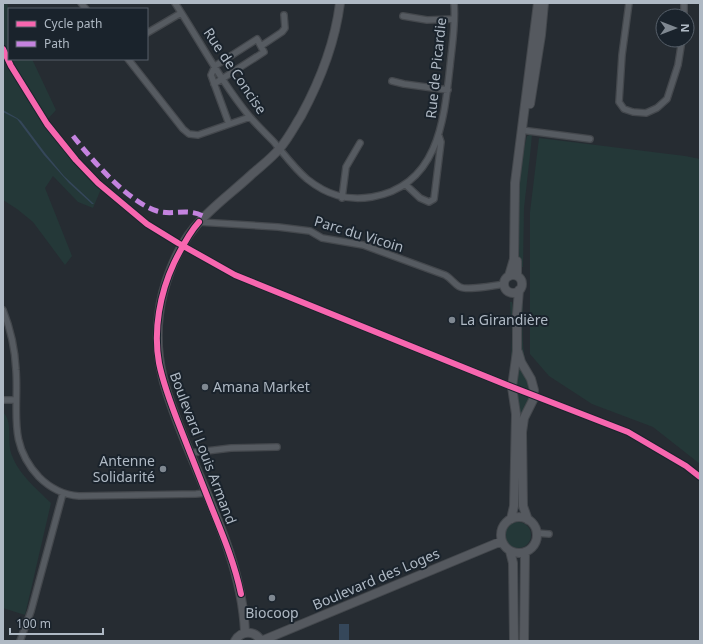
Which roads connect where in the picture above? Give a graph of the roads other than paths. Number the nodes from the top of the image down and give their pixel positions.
1 (175, 3) edge
2 (340, 3) edge
3 (538, 3) edge
4 (544, 3) edge
5 (628, 3) edge
6 (454, 4) edge
7 (181, 13) junction
8 (284, 15) dead end
9 (402, 16) dead end
10 (454, 19) junction
11 (148, 32) edge
12 (261, 46) junction
13 (681, 48) edge
14 (129, 60) edge
15 (215, 66) junction
16 (223, 78) junction
17 (392, 81) dead end
18 (214, 84) junction
19 (448, 90) junction
20 (250, 117) junction
21 (229, 124) junction
22 (524, 130) junction
23 (439, 136) junction
24 (590, 139) dead end
25 (360, 143) dead end
26 (279, 150) junction
27 (406, 185) junction
28 (342, 198) junction
29 (199, 222) junction
30 (513, 276) junction
31 (505, 284) junction
32 (519, 290) junction
33 (510, 292) junction
34 (3, 310) edge
35 (517, 314) junction
36 (517, 351) junction
37 (3, 400) edge
38 (16, 400) junction
39 (277, 447) dead end
40 (190, 453) junction
41 (63, 493) junction
42 (206, 493) junction
43 (511, 519) junction
44 (528, 520) junction
45 (536, 533) junction
46 (549, 534) dead end
47 (502, 541) junction
48 (510, 551) junction
49 (525, 552) junction
50 (245, 632) junction
51 (20, 641) edge
52 (235, 641) edge
53 (261, 641) edge
54 (514, 641) edge
55 (524, 641) edge

1 - 7 street, Rue de Concise
2 - 26 main road, Boulevard Louis Armand
3 - 22 main road
4 - 22 main road
5 - 13 street
6 - 10 street, Rue de Picardie
7 - 11 street
7 - 15 street, Rue de Concise
8 - 12 street
9 - 10 street
10 - 19 street, Rue de Picardie
12 - 15 street
12 - 16 street
14 - 21 street
15 - 16 street, Rue de Concise
15 - 18 street
16 - 18 street
16 - 20 street, Rue de Concise
17 - 19 street
18 - 21 street
19 - 23 street, Rue de Picardie
20 - 21 street
20 - 26 street, Rue de Concise
22 - 24 street
22 - 30 main road
23 - 27 street, Rue de Picardie
23 - 27 street, Rue de Picardie
25 - 28 street
26 - 28 street, Rue de Picardie
26 - 29 main road, Boulevard Louis Armand
27 - 28 street, Rue de Picardie
29 - 31 street, Parc du Vicoin
29 - 40 main road, Boulevard Louis Armand
30 - 31 main road
30 - 32 main road
31 - 33 main road
32 - 33 main road
32 - 35 main road
33 - 35 main road
34 - 38 street
35 - 36 main road
36 - 43 main road
36 - 44 main road
37 - 38 street
38 - 41 street
39 - 40 street
40 - 42 main road, Boulevard Louis Armand
41 - 42 street
41 - 51 street
42 - 50 main road, Boulevard Louis Armand
43 - 44 main road
43 - 47 main road
44 - 45 main road
45 - 46 street
45 - 49 main road
47 - 48 main road
47 - 53 main road, Boulevard des Loges
48 - 49 main road
48 - 54 main road
49 - 55 main road
50 - 52 main road
50 - 53 main road

